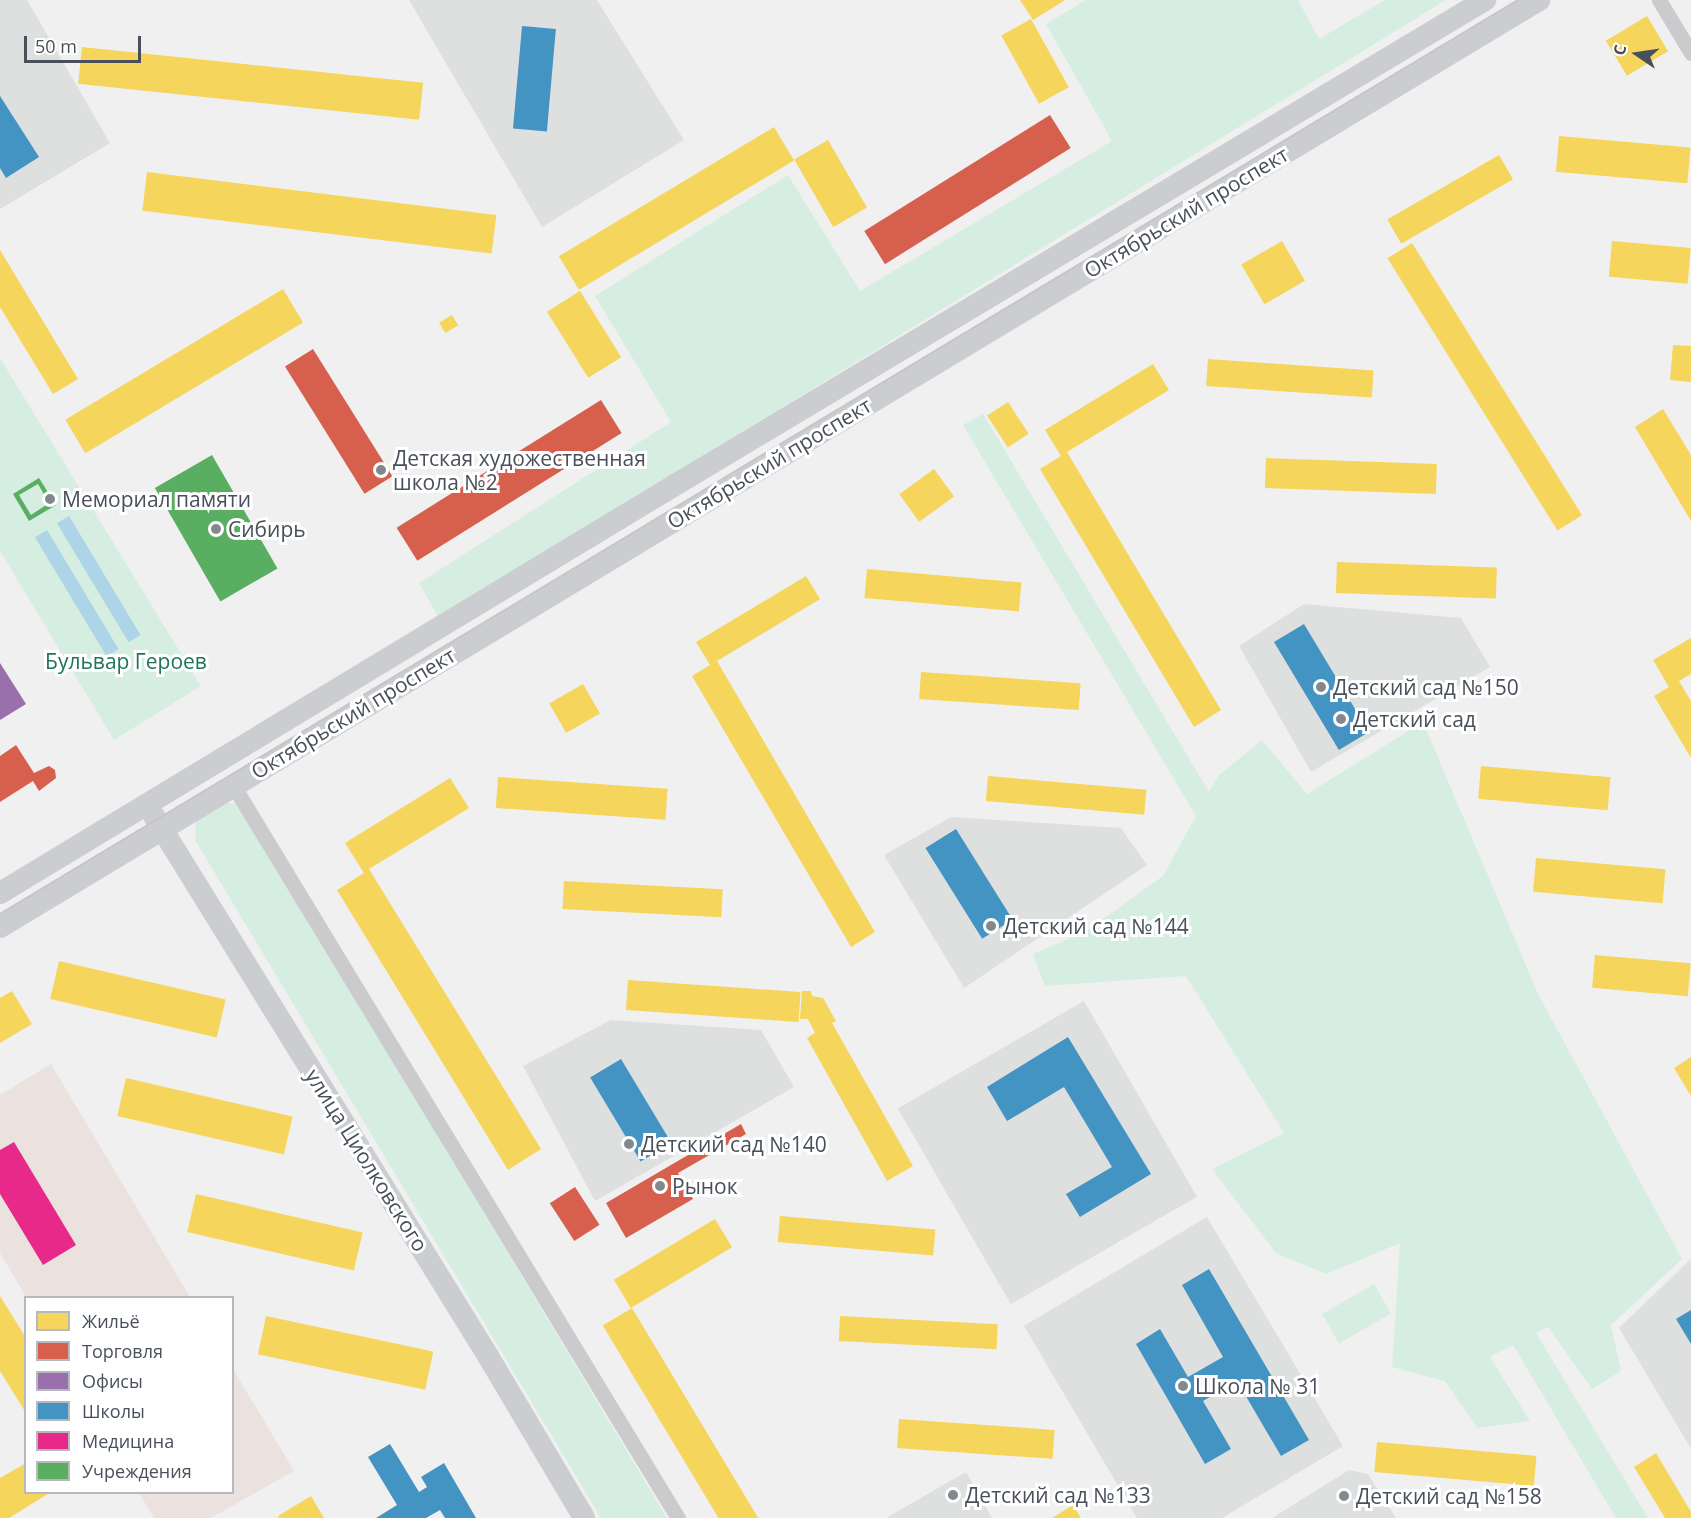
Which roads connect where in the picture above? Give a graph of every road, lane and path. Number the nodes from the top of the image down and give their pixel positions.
1 (1485, 0) edge
2 (1539, 0) edge
3 (1659, 0) edge
4 (1691, 52) edge
5 (233, 785) junction
6 (147, 804) junction
7 (162, 829) junction
8 (0, 893) edge
9 (0, 927) edge
10 (584, 1518) edge
11 (678, 1518) edge

1 - 6 main road, Октябрьский проспект
2 - 5 main road, Октябрьский проспект
3 - 4 street
5 - 7 main road, Октябрьский проспект
5 - 11 street
6 - 7 main road, улица Циолковского
6 - 8 main road, Октябрьский проспект
7 - 9 main road, Октябрьский проспект
7 - 10 main road, улица Циолковского

